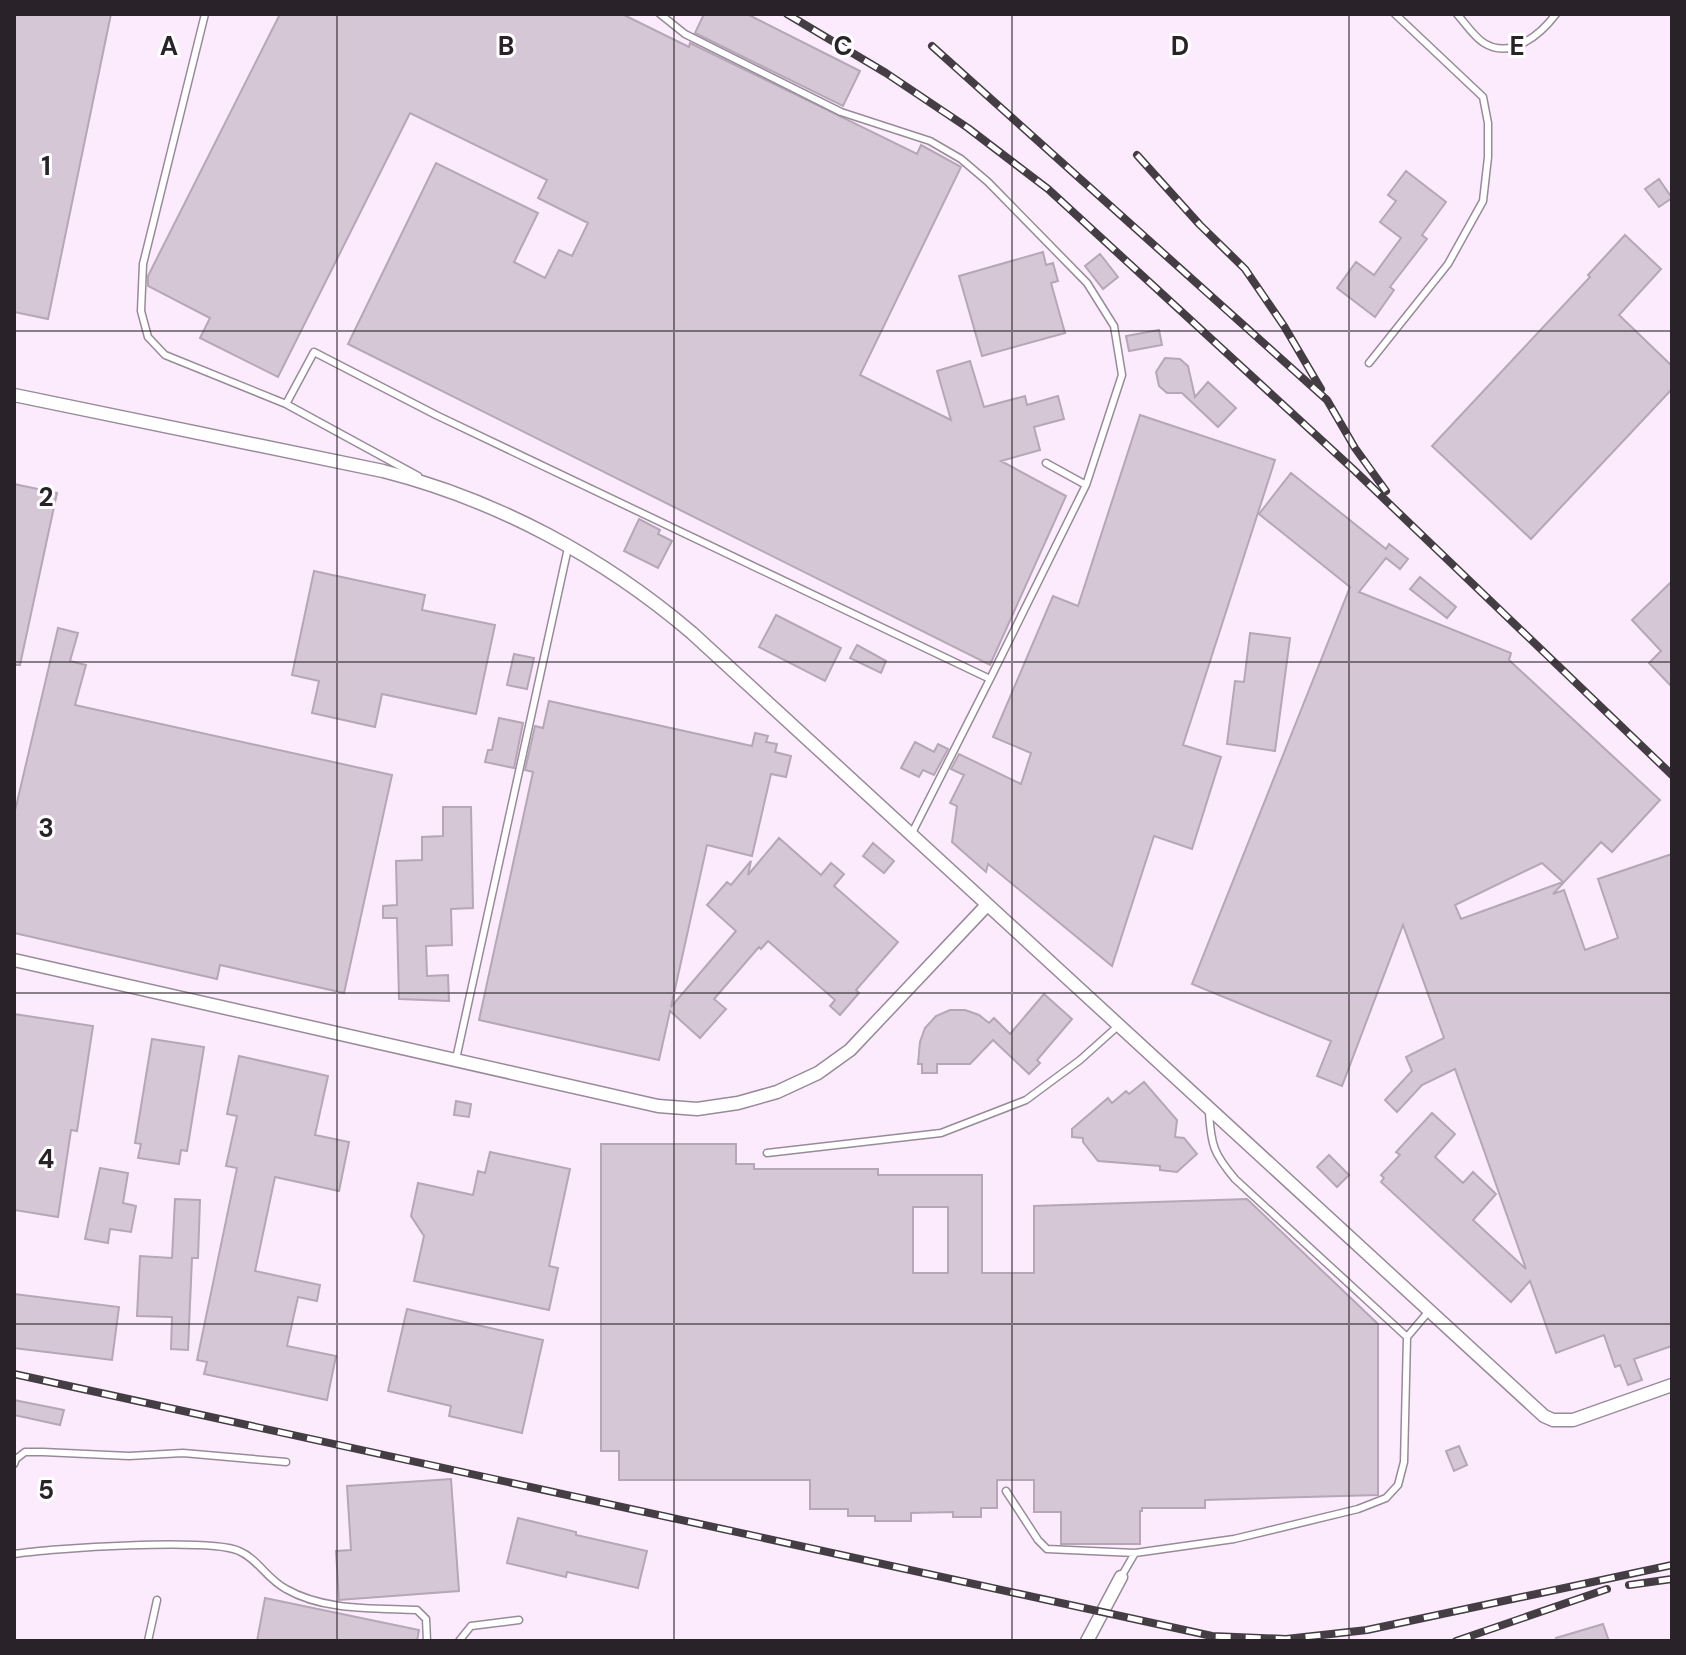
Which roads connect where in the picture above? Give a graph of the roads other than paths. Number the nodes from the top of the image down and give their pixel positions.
1 (205, 14) edge
2 (660, 14) edge
3 (1395, 14) edge
4 (1457, 14) edge
5 (1552, 16) edge
6 (1369, 363) dead end
7 (14, 395) edge
8 (286, 404) junction
9 (1046, 463) dead end
10 (432, 484) junction
11 (1086, 485) junction
12 (568, 548) junction
13 (990, 679) junction
14 (911, 835) junction
15 (987, 905) junction
16 (14, 960) edge
17 (1118, 1026) junction
18 (456, 1059) junction
19 (1209, 1109) junction
20 (767, 1153) dead end
21 (1429, 1311) junction
22 (1407, 1337) junction
23 (1672, 1385) edge
24 (286, 1462) dead end
25 (14, 1464) edge
26 (1006, 1491) dead end
27 (1135, 1553) junction
28 (14, 1554) edge
29 (1121, 1577) joint
30 (157, 1600) dead end
31 (519, 1620) dead end
32 (148, 1641) edge
33 (427, 1641) edge
34 (459, 1641) edge
35 (1087, 1641) edge

1 - 8 lane
2 - 11 lane
3 - 6 lane
4 - 5 lane
7 - 10 street
8 - 10 lane
8 - 13 lane
9 - 11 lane
10 - 12 street
11 - 13 lane
12 - 14 street
12 - 18 lane
13 - 14 lane
14 - 15 street
15 - 17 street
15 - 18 street
16 - 18 street
17 - 19 street
17 - 20 lane
19 - 21 street
19 - 22 lane
21 - 22 lane
21 - 23 street
22 - 27 lane
24 - 25 lane
26 - 27 lane
27 - 29 lane
28 - 33 lane
29 - 35 street
30 - 32 lane
31 - 34 lane

